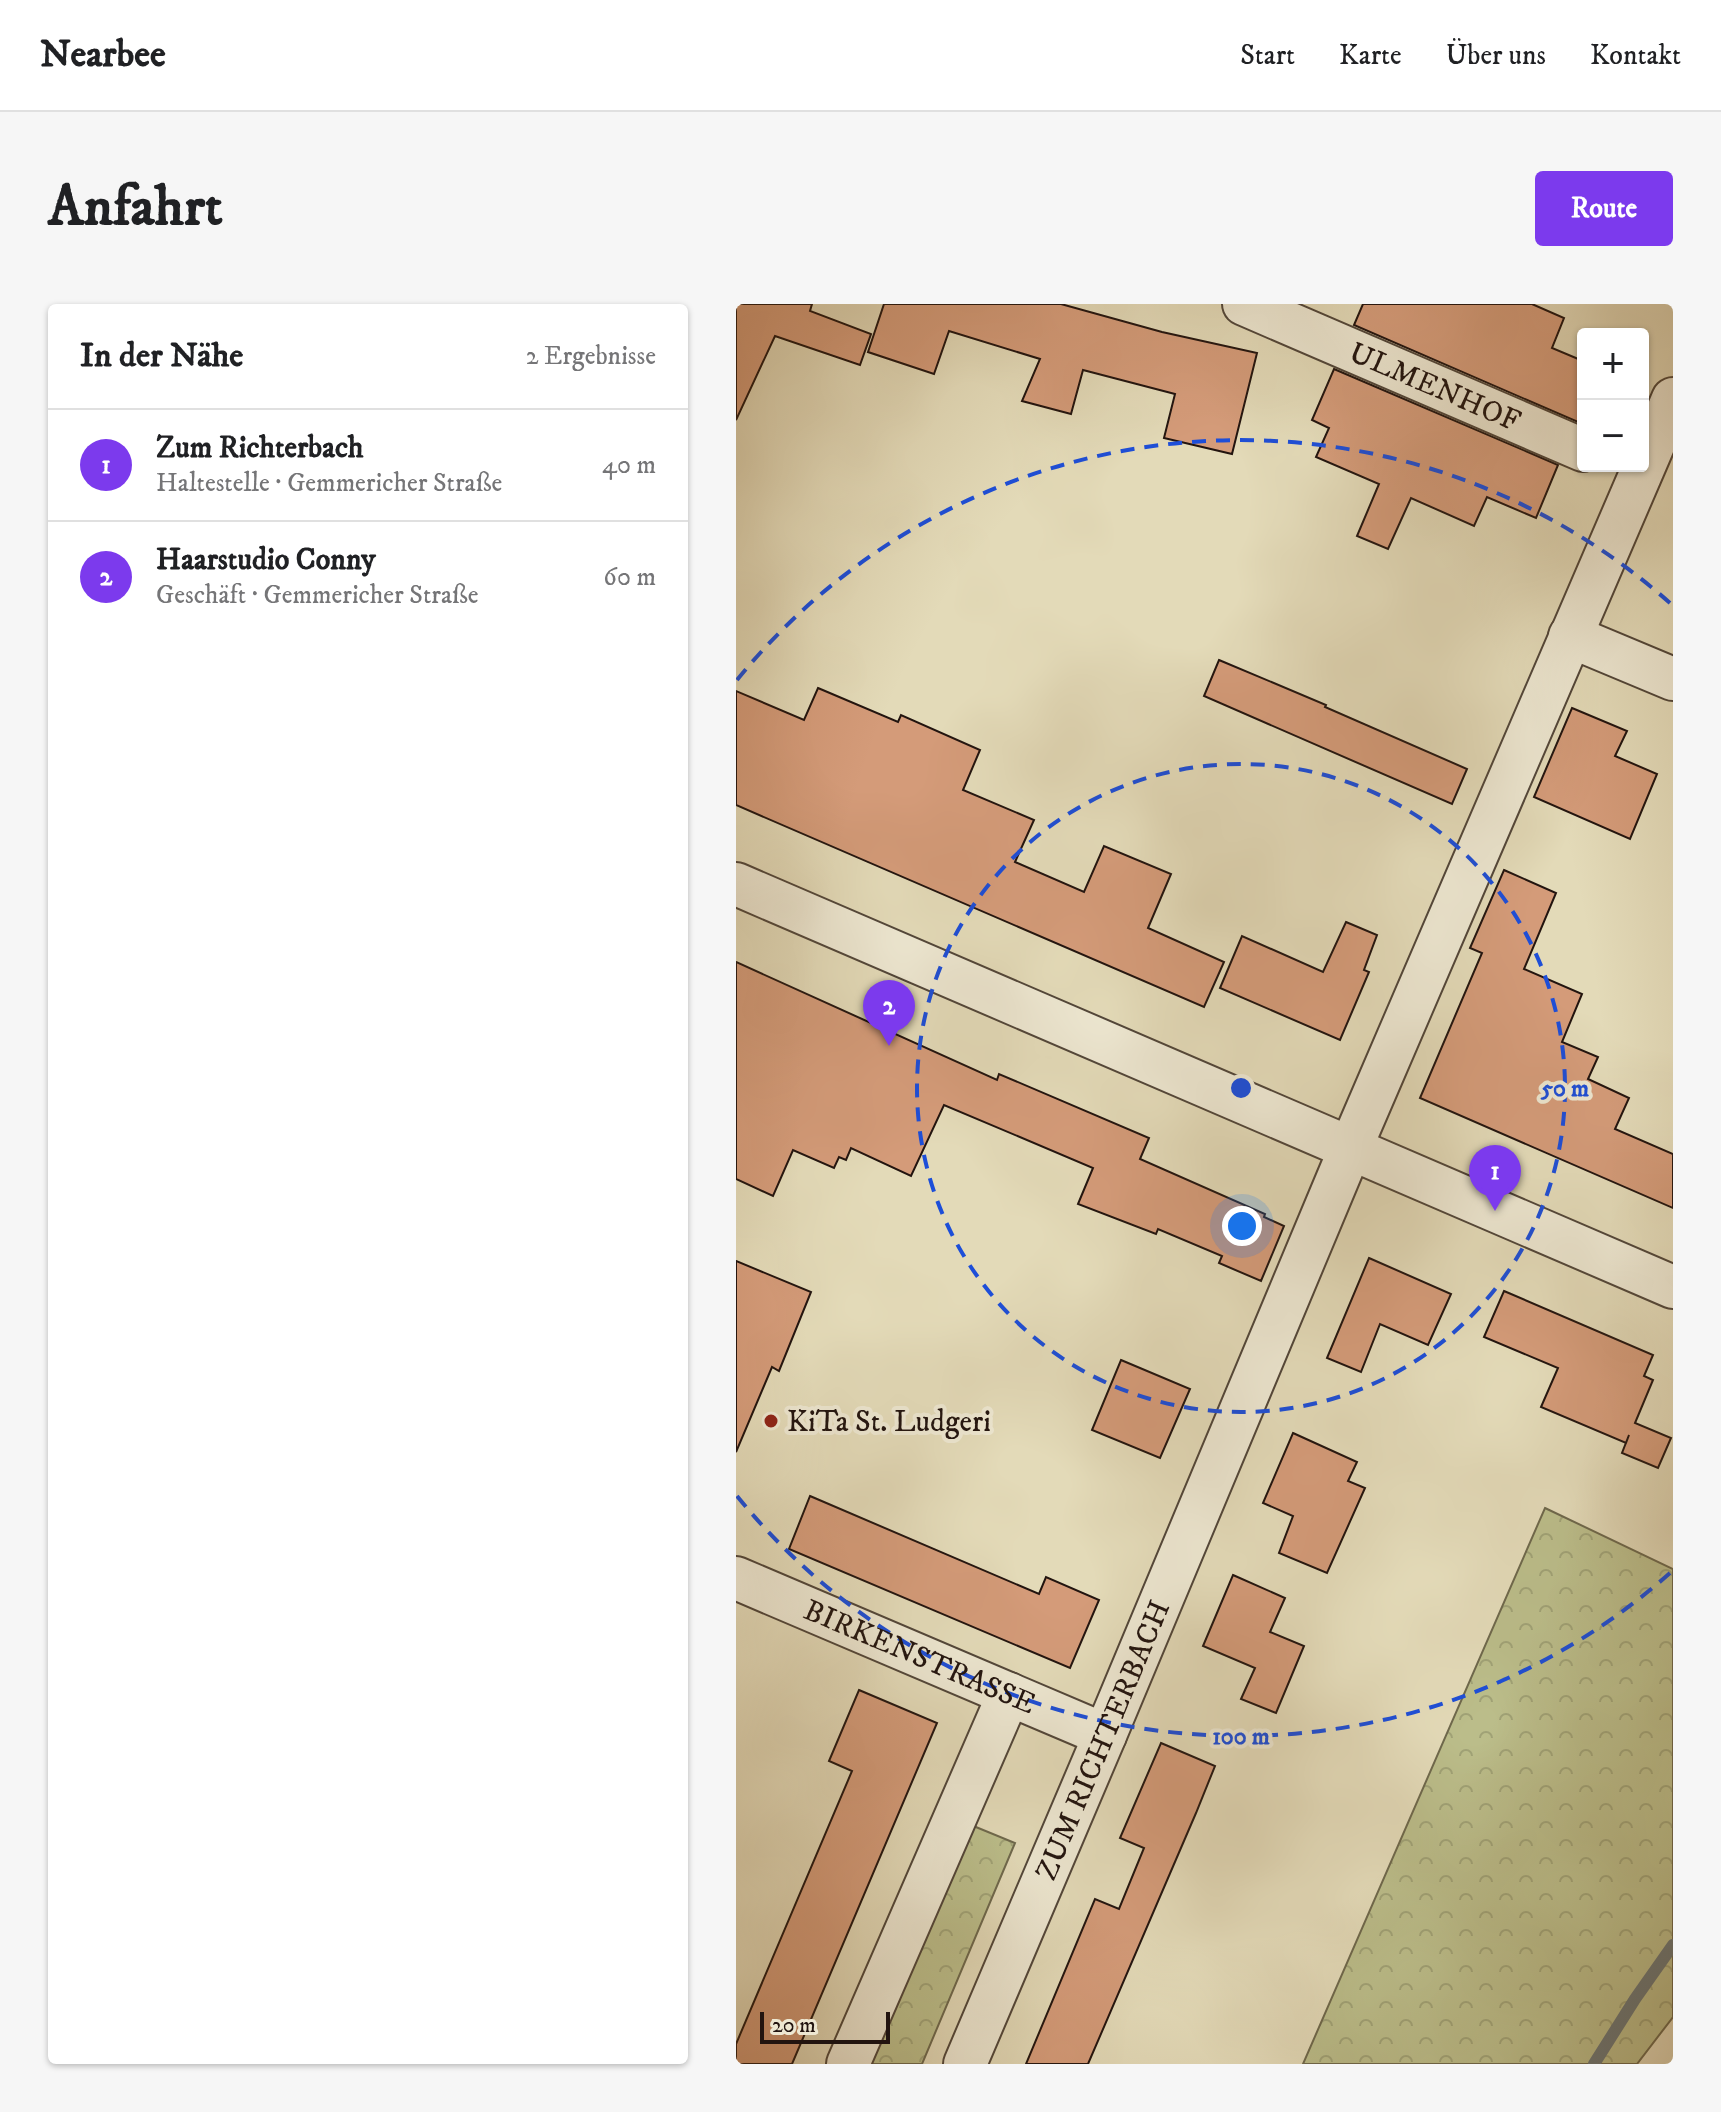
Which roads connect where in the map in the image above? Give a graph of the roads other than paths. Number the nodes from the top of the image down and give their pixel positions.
1 (1244, 304) edge
2 (1673, 399) edge
3 (1649, 439) edge
4 (1577, 447) edge
5 (1629, 472) edge
6 (1570, 636) junction
7 (1673, 679) edge
8 (736, 884) edge
9 (1351, 1147) junction
10 (1673, 1287) edge
11 (736, 1578) edge
12 (1009, 1694) junction
13 (1105, 1735) junction
14 (848, 2064) edge
15 (965, 2064) edge

1 - 4 street, ULMENHOF
2 - 3 street, ZUM RICHTERBACH
5 - 6 street, ZUM RICHTERBACH
6 - 7 street
6 - 9 street, ZUM RICHTERBACH
8 - 9 street
9 - 10 street
9 - 13 street, ZUM RICHTERBACH
11 - 12 street, BIRKENSTRASSE
12 - 13 street, BIRKENSTRASSE
12 - 14 street
13 - 15 street, ZUM RICHTERBACH

